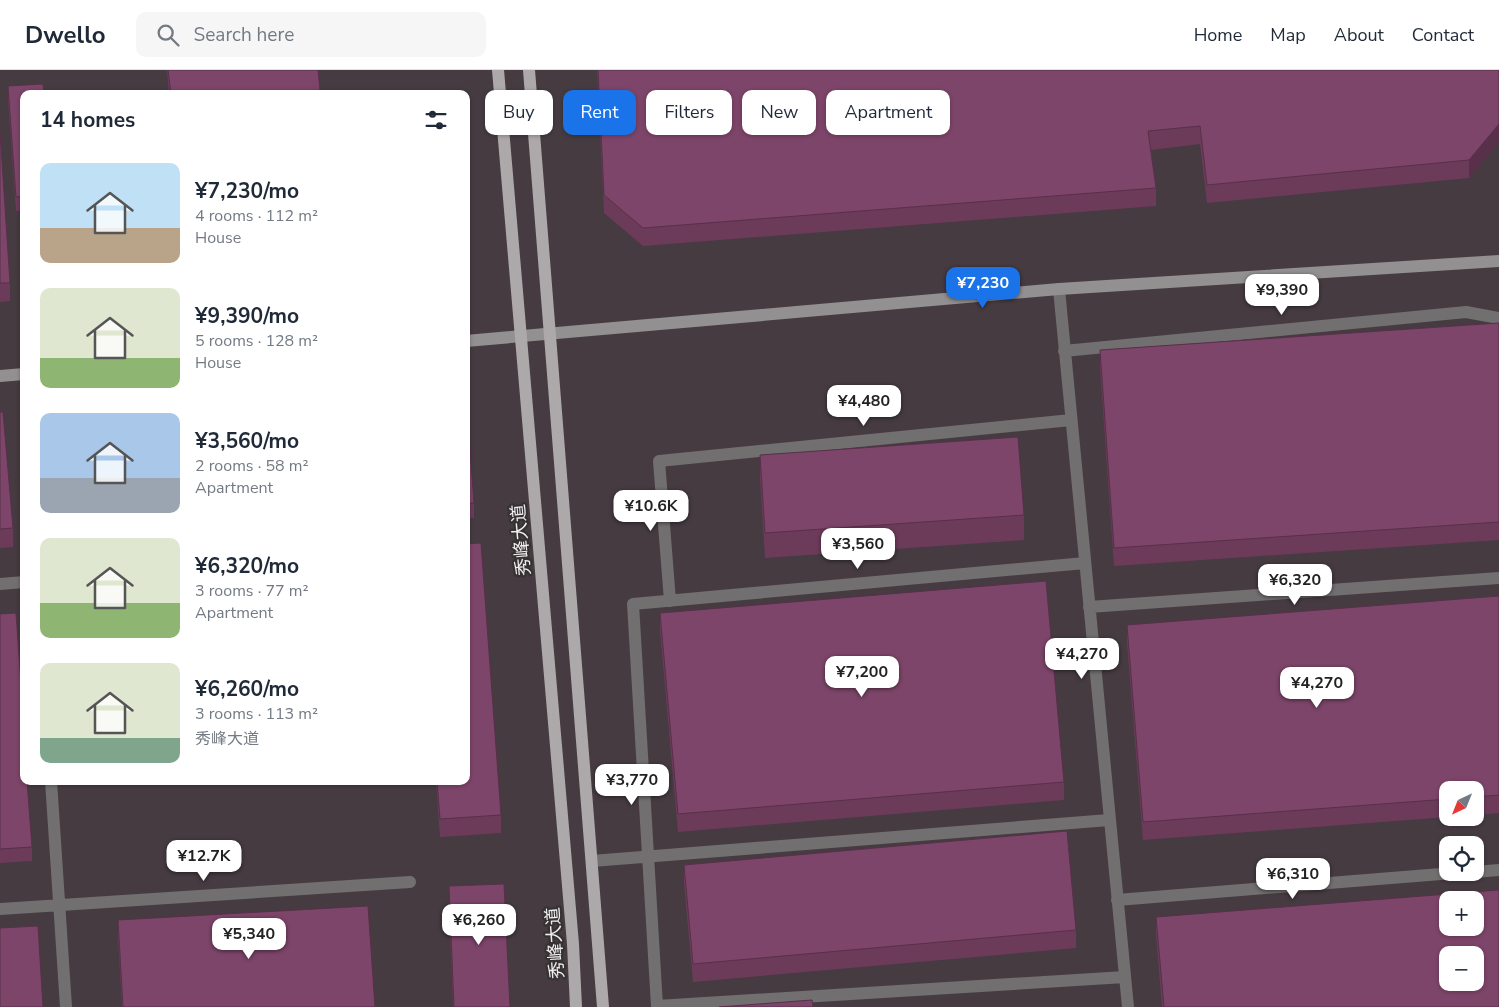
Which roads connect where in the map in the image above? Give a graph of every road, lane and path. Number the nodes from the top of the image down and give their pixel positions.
1 (498, 70) edge
2 (529, 70) edge
3 (1499, 261) edge
4 (1059, 289) junction
5 (1499, 318) edge
6 (550, 335) junction
7 (521, 337) junction
8 (470, 341) edge
9 (1064, 351) junction
10 (20, 374) edge
11 (0, 376) edge
12 (1070, 420) junction
13 (1084, 563) junction
14 (1499, 578) edge
15 (20, 582) edge
16 (0, 584) edge
17 (670, 601) junction
18 (1088, 607) junction
19 (51, 785) edge
20 (1109, 820) junction
21 (648, 856) junction
22 (592, 861) junction
23 (1499, 870) edge
24 (1484, 871) edge
25 (1439, 874) edge
26 (410, 882) dead end
27 (1117, 900) junction
28 (59, 905) junction
29 (0, 909) edge
30 (1125, 977) junction
31 (66, 1007) edge
32 (576, 1007) edge
33 (603, 1007) edge
34 (1128, 1007) edge

1 - 7 main road, 秀峰大道
2 - 6 main road
3 - 4 street
4 - 6 street
4 - 9 street
5 - 9 street
6 - 7 street
6 - 22 main road
7 - 8 street
7 - 32 main road, 秀峰大道
9 - 12 street
10 - 11 street
12 - 13 street
12 - 17 street
13 - 17 street
13 - 18 street
14 - 18 street
15 - 16 street
17 - 21 street
18 - 20 street
19 - 28 street
20 - 21 street
20 - 27 street
21 - 22 street
21 - 30 street
22 - 33 main road
23 - 24 street
25 - 27 street
26 - 28 street
27 - 30 street
28 - 29 street
28 - 31 street
30 - 34 street

